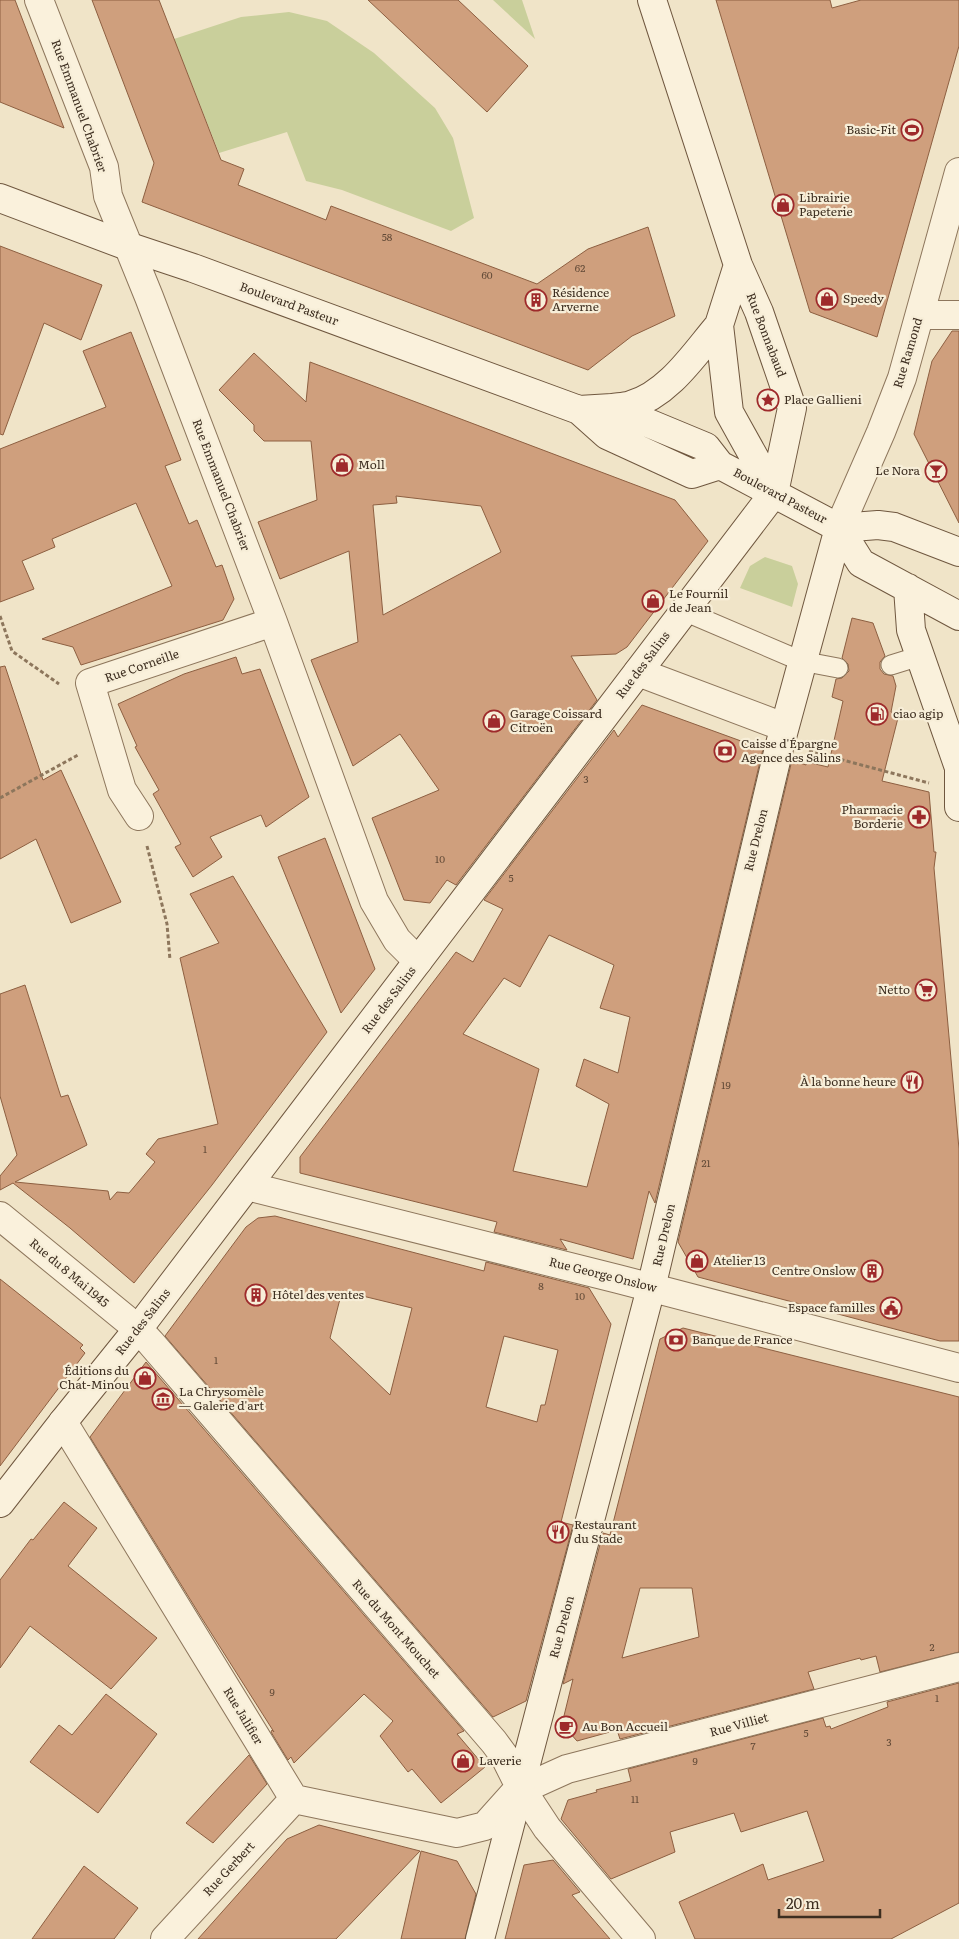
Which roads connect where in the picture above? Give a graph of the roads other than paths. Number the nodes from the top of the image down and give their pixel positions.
1 (38, 0) edge
2 (652, 0) edge
3 (959, 172) edge
4 (0, 198) edge
5 (130, 247) junction
6 (738, 266) junction
7 (920, 315) junction
8 (959, 315) edge
9 (719, 325) junction
10 (612, 408) junction
11 (579, 410) junction
12 (720, 465) junction
13 (774, 493) junction
14 (839, 528) junction
15 (959, 552) edge
16 (908, 588) junction
17 (684, 611) junction
18 (959, 616) edge
19 (273, 622) junction
20 (920, 656) junction
21 (801, 662) junction
22 (891, 665) dead end
23 (838, 668) dead end
24 (638, 672) junction
25 (784, 727) junction
26 (959, 781) edge
27 (139, 816) road end
28 (418, 961) junction
29 (247, 1186) junction
30 (0, 1216) edge
31 (651, 1288) junction
32 (138, 1329) junction
33 (959, 1368) edge
34 (62, 1422) junction
35 (0, 1503) edge
36 (959, 1667) edge
37 (520, 1787) junction
38 (294, 1799) junction
39 (165, 1939) edge
40 (480, 1939) edge
41 (641, 1939) edge

1 - 5 main road, Rue Emmanuel Chabrier
2 - 6 main road, Rue Bonnabaud
3 - 7 main road, Rue Ramond
4 - 5 main road, Boulevard Pasteur
5 - 11 main road, Boulevard Pasteur
5 - 19 main road, Rue Emmanuel Chabrier
6 - 9 main road, Rue Bonnabaud
6 - 13 main road, Rue Bonnabaud
7 - 8 main road
7 - 14 main road, Rue Ramond
9 - 10 main road, Rue Bonnabaud
9 - 13 main road, Rue Bonnabaud
10 - 11 main road, Boulevard Pasteur
10 - 12 main road, Boulevard Pasteur
11 - 12 main road, Boulevard Pasteur
12 - 13 main road, Boulevard Pasteur
13 - 14 main road, Boulevard Pasteur
13 - 17 main road, Rue des Salins
14 - 15 main road, Boulevard Pasteur
14 - 16 main road, Boulevard Pasteur
14 - 21 main road, Rue Drelon
16 - 18 main road, Boulevard Pasteur
16 - 20 main road
17 - 21 lane
17 - 24 main road, Rue des Salins
19 - 27 main road, Rue Corneille
19 - 28 main road, Rue Emmanuel Chabrier
20 - 22 lane
20 - 26 main road
21 - 23 lane
21 - 25 main road, Rue Drelon
24 - 25 main road
24 - 28 main road, Rue des Salins
25 - 31 main road, Rue Drelon
28 - 29 main road, Rue des Salins
29 - 31 main road, Rue George Onslow
29 - 32 main road, Rue des Salins
30 - 32 main road, Rue du 8 Mai 1945
31 - 33 main road, Rue George Onslow
31 - 37 main road, Rue Drelon
32 - 34 main road, Rue des Salins
32 - 37 main road, Rue du Mont Mouchet
34 - 35 main road, Rue des Salins
34 - 38 main road, Rue Jalifier
36 - 37 main road, Rue Villiet
37 - 38 main road
37 - 40 main road, Rue Drelon
37 - 41 main road, Rue du Mont Mouchet
38 - 39 main road, Rue Gerbert

